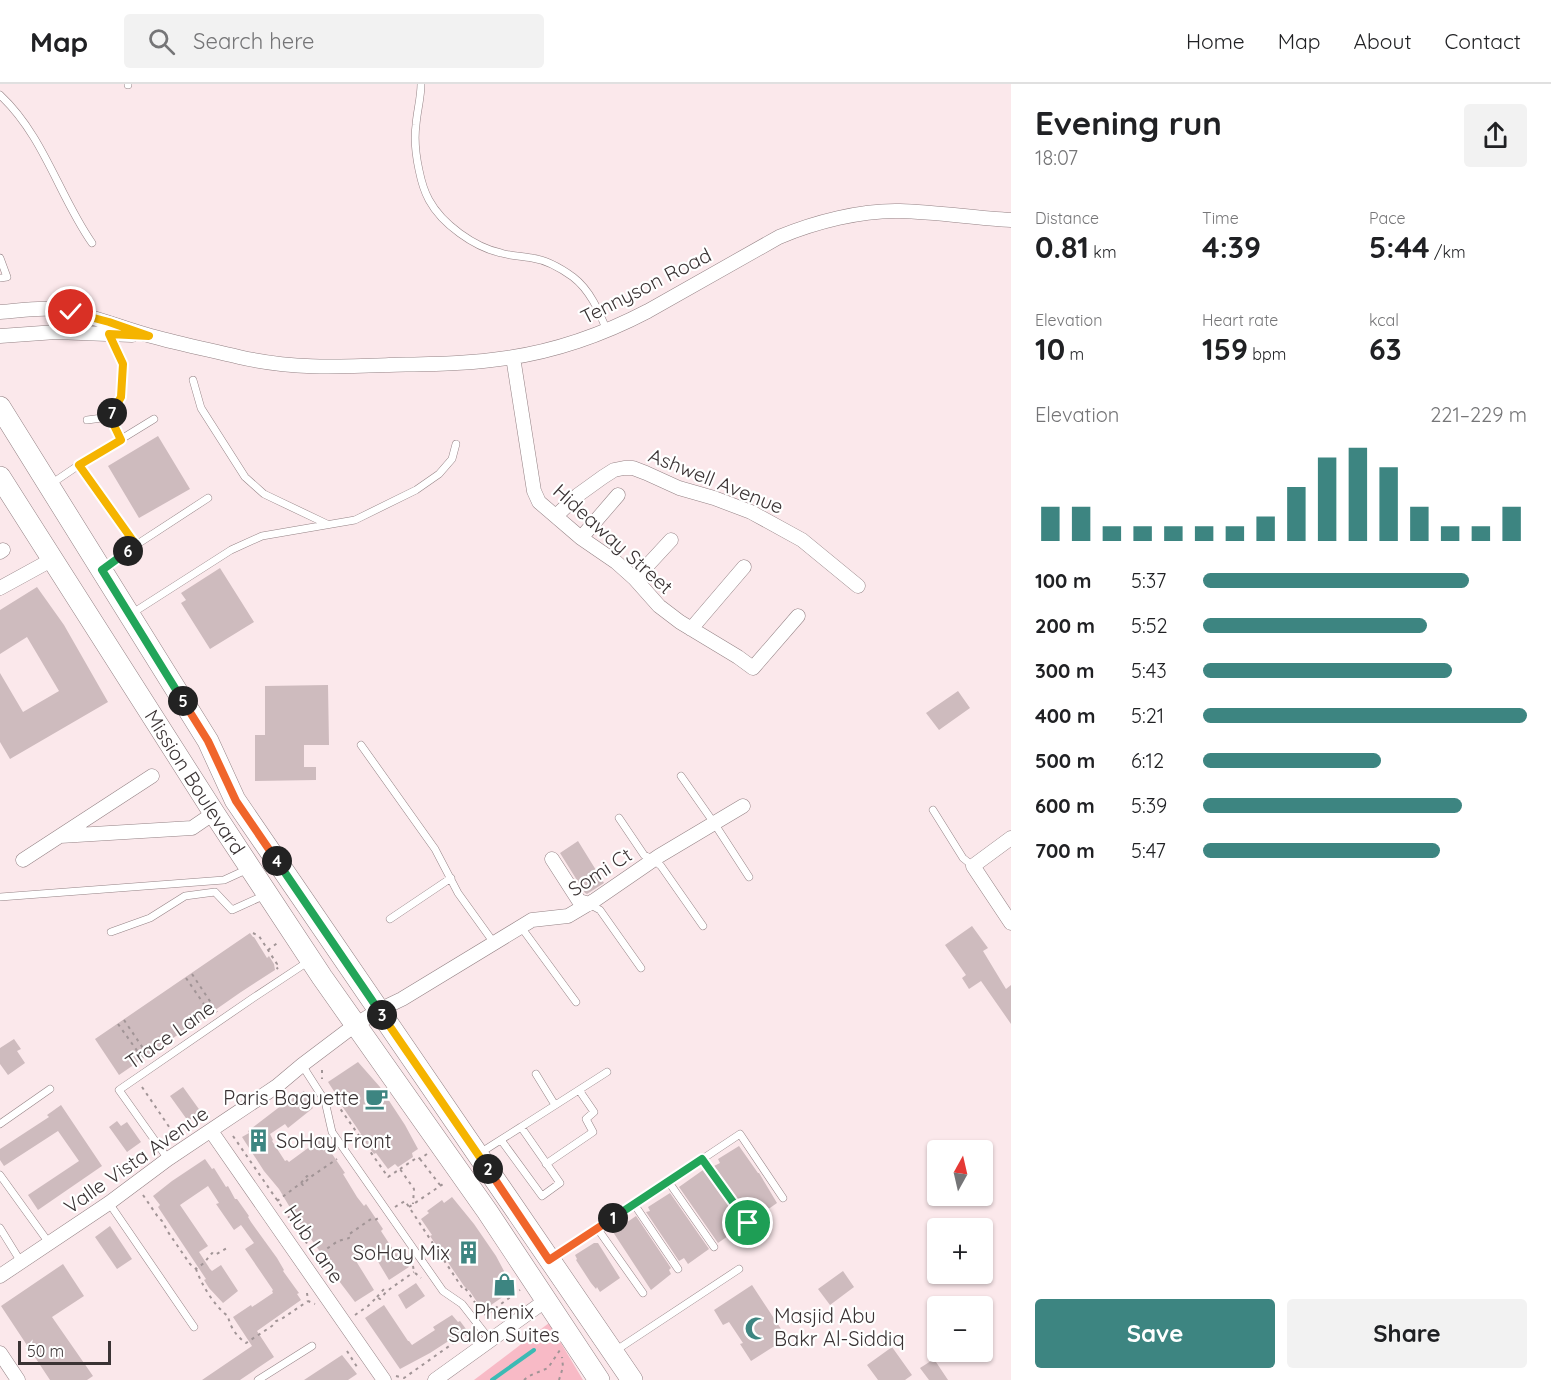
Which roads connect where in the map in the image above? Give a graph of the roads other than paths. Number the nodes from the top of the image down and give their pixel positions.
1 (421, 84) edge
2 (0, 95) edge
3 (1011, 220) edge
4 (92, 243) dead end
5 (0, 258) edge
6 (0, 278) edge
7 (0, 312) edge
8 (607, 331) junction
9 (109, 334) junction
10 (0, 336) edge
11 (149, 336) junction
12 (513, 357) junction
13 (193, 380) dead end
14 (0, 407) edge
15 (110, 417) junction
16 (154, 419) dead end
17 (87, 420) dead end
18 (121, 440) junction
19 (456, 444) dead end
20 (79, 465) junction
21 (0, 477) edge
22 (49, 486) junction
23 (618, 495) dead end
24 (208, 498) dead end
25 (556, 516) junction
26 (327, 524) junction
27 (581, 538) junction
28 (671, 540) dead end
29 (136, 545) junction
30 (52, 559) junction
31 (744, 567) dead end
32 (102, 570) junction
33 (636, 579) junction
34 (858, 586) dead end
35 (0, 588) edge
36 (130, 615) junction
37 (798, 616) dead end
38 (691, 629) junction
39 (361, 745) dead end
40 (152, 776) dead end
41 (681, 776) dead end
42 (743, 806) dead end
43 (933, 810) dead end
44 (214, 813) junction
45 (619, 818) dead end
46 (714, 823) junction
47 (60, 836) junction
48 (1011, 838) edge
49 (23, 860) dead end
50 (552, 860) dead end
51 (654, 860) junction
52 (972, 866) junction
53 (250, 868) junction
54 (451, 878) junction
55 (749, 878) dead end
56 (267, 894) junction
57 (0, 897) edge
58 (588, 904) junction
59 (390, 919) dead end
60 (1011, 923) edge
61 (704, 926) dead end
62 (521, 927) junction
63 (111, 932) dead end
64 (494, 943) junction
65 (311, 960) junction
66 (641, 968) dead end
67 (576, 1002) dead end
68 (379, 1010) junction
69 (355, 1025) junction
70 (302, 1065) junction
71 (607, 1072) dead end
72 (536, 1074) dead end
73 (50, 1089) dead end
74 (579, 1090) junction
75 (555, 1105) junction
76 (0, 1124) edge
77 (521, 1126) junction
78 (211, 1131) junction
79 (501, 1140) junction
80 (478, 1154) junction
81 (168, 1159) junction
82 (702, 1159) junction
83 (546, 1164) junction
84 (0, 1174) edge
85 (668, 1181) junction
86 (783, 1198) dead end
87 (109, 1203) junction
88 (634, 1204) junction
89 (748, 1223) dead end
90 (0, 1228) edge
91 (597, 1228) junction
92 (49, 1243) junction
93 (714, 1247) dead end
94 (549, 1260) junction
95 (21, 1262) junction
96 (678, 1269) dead end
97 (739, 1269) dead end
98 (0, 1276) edge
99 (643, 1293) dead end
100 (545, 1302) junction
101 (194, 1327) dead end
102 (490, 1341) junction
103 (312, 1346) dead end
104 (613, 1352) junction
105 (0, 1353) edge
106 (381, 1377) edge
107 (18, 1380) edge
108 (258, 1380) edge
109 (435, 1380) edge
110 (598, 1380) edge
111 (632, 1380) edge

1 - 8 lane
2 - 4 lane
3 - 8 street, Tennyson Road
5 - 6 lane
7 - 11 street, Tennyson Road
8 - 12 street, Tennyson Road
9 - 10 street, Tennyson Road
9 - 11 street, Tennyson Road
9 - 15 lane
11 - 12 street, Tennyson Road
12 - 25 street, Hideaway Street
13 - 26 lane
14 - 22 main road, Mission Boulevard
15 - 17 lane
15 - 18 lane
16 - 18 lane
18 - 20 lane
19 - 26 lane
20 - 22 lane
20 - 29 lane
21 - 30 main road, Mission Boulevard
22 - 32 main road, Mission Boulevard
23 - 27 street
24 - 29 lane
25 - 27 street, Hideaway Street
25 - 34 street, Ashwell Avenue
26 - 36 lane
27 - 33 street, Hideaway Street
28 - 33 street
29 - 32 lane
30 - 35 street
30 - 44 main road, Mission Boulevard
31 - 38 street
32 - 36 main road, Mission Boulevard
33 - 38 street, Hideaway Street
36 - 68 main road, Mission Boulevard
37 - 38 street, Hideaway Street
39 - 54 lane
40 - 47 street
41 - 46 lane
42 - 46 street, Somi Ct
43 - 52 lane
44 - 47 street
44 - 53 main road, Mission Boulevard
45 - 51 lane
46 - 51 street, Somi Ct
46 - 55 lane
47 - 49 street
48 - 52 street
50 - 58 street
51 - 58 street, Somi Ct
51 - 61 lane
52 - 60 street
53 - 56 main road, Mission Boulevard
53 - 57 lane
54 - 59 lane
54 - 64 lane
56 - 63 lane
56 - 65 main road, Mission Boulevard
58 - 62 street, Somi Ct
58 - 66 lane
62 - 64 street, Somi Ct
62 - 67 lane
64 - 68 street, Somi Ct
65 - 69 main road, Mission Boulevard
65 - 81 lane, Trace Lane
68 - 69 street, Valle Vista Avenue
68 - 80 main road, Mission Boulevard
69 - 70 street, Valle Vista Avenue
69 - 100 main road, Mission Boulevard
70 - 78 street, Valle Vista Avenue
70 - 102 lane
71 - 74 lane
72 - 75 lane
73 - 76 lane
74 - 75 lane
74 - 83 lane
75 - 77 lane
77 - 79 lane
77 - 83 lane
78 - 81 street, Valle Vista Avenue
78 - 106 street, Hub Lane
79 - 80 lane
79 - 83 lane
80 - 94 main road, Mission Boulevard
81 - 87 street, Valle Vista Avenue
82 - 85 lane
82 - 86 lane
82 - 89 lane
84 - 92 lane
85 - 88 lane
85 - 93 lane
87 - 92 street, Valle Vista Avenue
87 - 101 lane
88 - 91 lane
88 - 96 lane
90 - 95 lane
91 - 94 lane
91 - 99 lane
92 - 95 street, Valle Vista Avenue
94 - 104 main road, Mission Boulevard
95 - 98 street, Valle Vista Avenue
97 - 104 lane
100 - 102 street
100 - 110 main road, Mission Boulevard
102 - 109 street
103 - 108 lane
104 - 111 main road, Mission Boulevard
105 - 107 street

